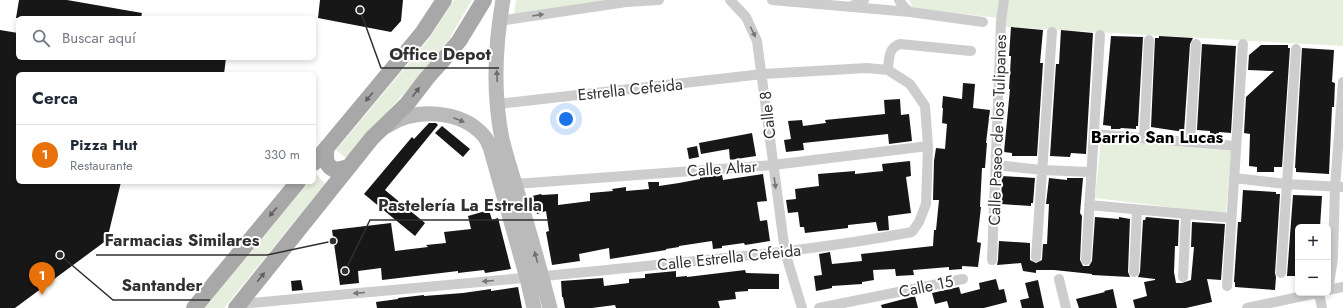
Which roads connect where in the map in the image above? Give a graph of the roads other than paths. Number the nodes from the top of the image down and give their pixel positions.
1 (444, 0) edge
2 (484, 0) edge
3 (503, 0) edge
4 (659, 0) edge
5 (730, 0) edge
6 (772, 0) edge
7 (864, 0) edge
8 (898, 0) edge
9 (1004, 0) edge
10 (848, 7) junction
11 (910, 12) junction
12 (499, 21) junction
13 (983, 22) dead end
14 (1052, 32) dead end
15 (1100, 35) dead end
16 (1149, 40) dead end
17 (1196, 44) dead end
18 (1242, 44) dead end
19 (1296, 49) dead end
20 (971, 52) dead end
21 (888, 70) junction
22 (763, 74) junction
23 (1343, 82) edge
24 (498, 104) junction
25 (501, 131) junction
26 (1094, 134) junction
27 (485, 136) junction
28 (372, 138) junction
29 (1144, 138) junction
30 (1190, 142) junction
31 (928, 146) junction
32 (1236, 146) junction
33 (327, 148) junction
34 (316, 161) edge
35 (773, 165) junction
36 (996, 165) junction
37 (316, 167) edge
38 (348, 167) junction
39 (1042, 170) junction
40 (1091, 172) junction
41 (1234, 178) junction
42 (296, 184) edge
43 (515, 184) junction
44 (1286, 184) junction
45 (1339, 187) edge
46 (331, 188) junction
47 (1089, 205) junction
48 (1137, 210) junction
49 (1186, 214) junction
50 (1231, 218) junction
51 (785, 252) junction
52 (1036, 256) dead end
53 (992, 260) dead end
54 (1086, 260) dead end
55 (1331, 271) edge
56 (1134, 272) dead end
57 (1281, 273) dead end
58 (542, 277) junction
59 (1184, 277) dead end
60 (527, 278) junction
61 (963, 279) dead end
62 (1059, 279) dead end
63 (1227, 286) dead end
64 (1343, 287) edge
65 (1331, 289) edge
66 (1304, 296) edge
67 (1319, 296) edge
68 (238, 306) edge
69 (194, 308) edge
70 (534, 308) edge
71 (550, 308) edge
72 (802, 308) edge
73 (819, 308) edge
74 (1066, 308) edge
75 (1247, 308) edge
76 (1322, 308) edge

1 -> 33 main road
28 -> 2 main road
3 - 12 street
12 -> 4 street
5 -> 22 street, Calle 8
6 - 10 street
7 - 10 street
8 - 11 street
9 - 36 street, Calle Paseo de los Tulipanes
10 - 11 street
11 - 13 street
24 -> 12 street
14 - 39 street
15 - 26 street
16 - 29 street
17 - 30 street
18 - 32 street
19 - 44 street
20 - 21 street
21 - 22 street, Calle Estrella Cefeida
21 - 31 street, Calle Estrella Cefeida
22 - 24 street, Estrella Cefeida
22 - 35 street, Calle 8
23 - 45 street
24 - 25 street
25 - 27 street
25 - 43 street
26 - 29 street
26 - 40 street
28 -> 27 street
27 - 60 street
28 - 38 main road
29 - 30 street
30 - 32 street
31 - 35 street, Calle Altar
31 - 51 street, Calle Estrella Cefeida
32 - 41 street
33 - 34 main road
33 - 38 main road
35 - 43 street, Calle Altar
35 -> 51 street, Calle 8
36 - 39 street
36 - 53 street, Calle Paseo de los Tulipanes
37 - 46 main road
38 - 46 main road
39 - 40 street
39 - 52 street
40 - 47 street
41 - 44 street
41 - 50 street
42 -> 69 main road
58 -> 43 street
44 - 45 street
44 - 57 street
45 - 55 street
68 -> 46 main road
47 - 48 street
47 - 54 street
48 - 49 street
48 - 56 street
49 - 50 street
49 - 59 street
50 - 63 street
51 - 58 street, Calle Estrella Cefeida
51 - 72 street, Calle 8
58 - 60 street, Calle Estrella Cefeida
58 - 71 street
60 -> 68 street, Calle Estrella Cefeida
60 - 70 street
61 - 73 street, Calle 15
62 - 74 street
64 - 65 street
66 - 75 street
67 - 76 street

